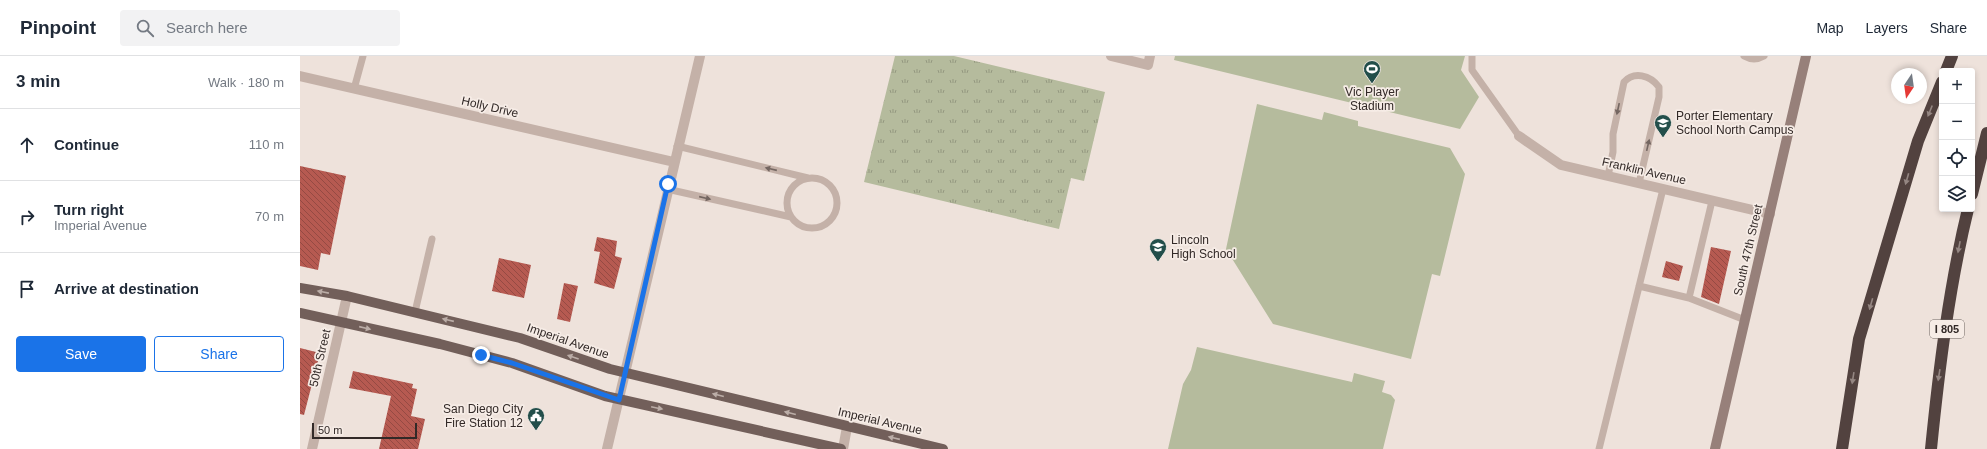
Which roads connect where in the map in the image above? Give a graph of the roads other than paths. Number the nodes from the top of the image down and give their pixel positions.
1 (363, 56) edge
2 (700, 56) edge
3 (1111, 56) edge
4 (1472, 56) edge
5 (1744, 56) edge
6 (1764, 56) edge
7 (1806, 56) edge
8 (1952, 56) edge
9 (1149, 60) edge
10 (1947, 68) edge
11 (300, 76) edge
12 (354, 89) junction
13 (1939, 89) edge
14 (1987, 133) edge
15 (1519, 136) joint
16 (678, 146) junction
17 (674, 162) junction
18 (1608, 176) junction
19 (809, 178) junction
20 (1975, 182) edge
21 (1639, 183) junction
22 (667, 189) junction
23 (1663, 189) junction
24 (1712, 201) junction
25 (1967, 212) edge
26 (1770, 214) junction
27 (791, 218) junction
28 (432, 239) dead end
29 (1639, 286) junction
30 (300, 288) edge
31 (347, 296) junction
32 (1689, 298) junction
33 (415, 312) junction
34 (300, 313) edge
35 (1745, 320) junction
36 (342, 322) junction
37 (625, 373) junction
38 (619, 400) junction
39 (847, 427) junction
40 (312, 449) edge
41 (607, 449) edge
42 (842, 449) edge
43 (943, 449) edge
44 (1599, 449) edge
45 (1715, 449) edge
46 (1842, 449) edge
47 (1931, 449) edge

1 - 12 lane
2 - 16 street
3 - 9 street
4 - 15 lane
5 - 6 lane
7 - 26 main road, South 47th Street
8 - 10 highway
11 - 12 street, Holly Drive
12 - 17 street, Holly Drive
13 -> 46 highway
14 - 20 highway
15 - 18 street, Franklin Avenue
16 - 17 street
19 -> 16 lane
17 - 22 street
18 - 21 street, Franklin Avenue
21 -> 18 lane
19 - 27 lane
19 - 27 lane
21 - 23 street, Franklin Avenue
22 -> 27 lane
22 - 37 street
23 - 24 street, Franklin Avenue
23 - 29 lane
24 - 26 street, Franklin Avenue
24 - 32 lane
25 -> 47 highway, I 805
26 - 35 main road, South 47th Street
28 - 33 lane
29 - 32 lane
29 - 44 lane
31 -> 30 main road, Imperial Avenue
31 - 33 main road, Imperial Avenue
31 - 36 street, 50th Street
32 - 35 lane
37 -> 33 main road, Imperial Avenue
34 - 36 main road
35 - 45 main road, South 47th Street
36 -> 38 main road
36 - 40 street, 50th Street
37 - 38 street
39 -> 37 main road, Imperial Avenue
38 - 41 street
38 -> 42 main road
39 - 42 street
43 -> 39 main road, Imperial Avenue

